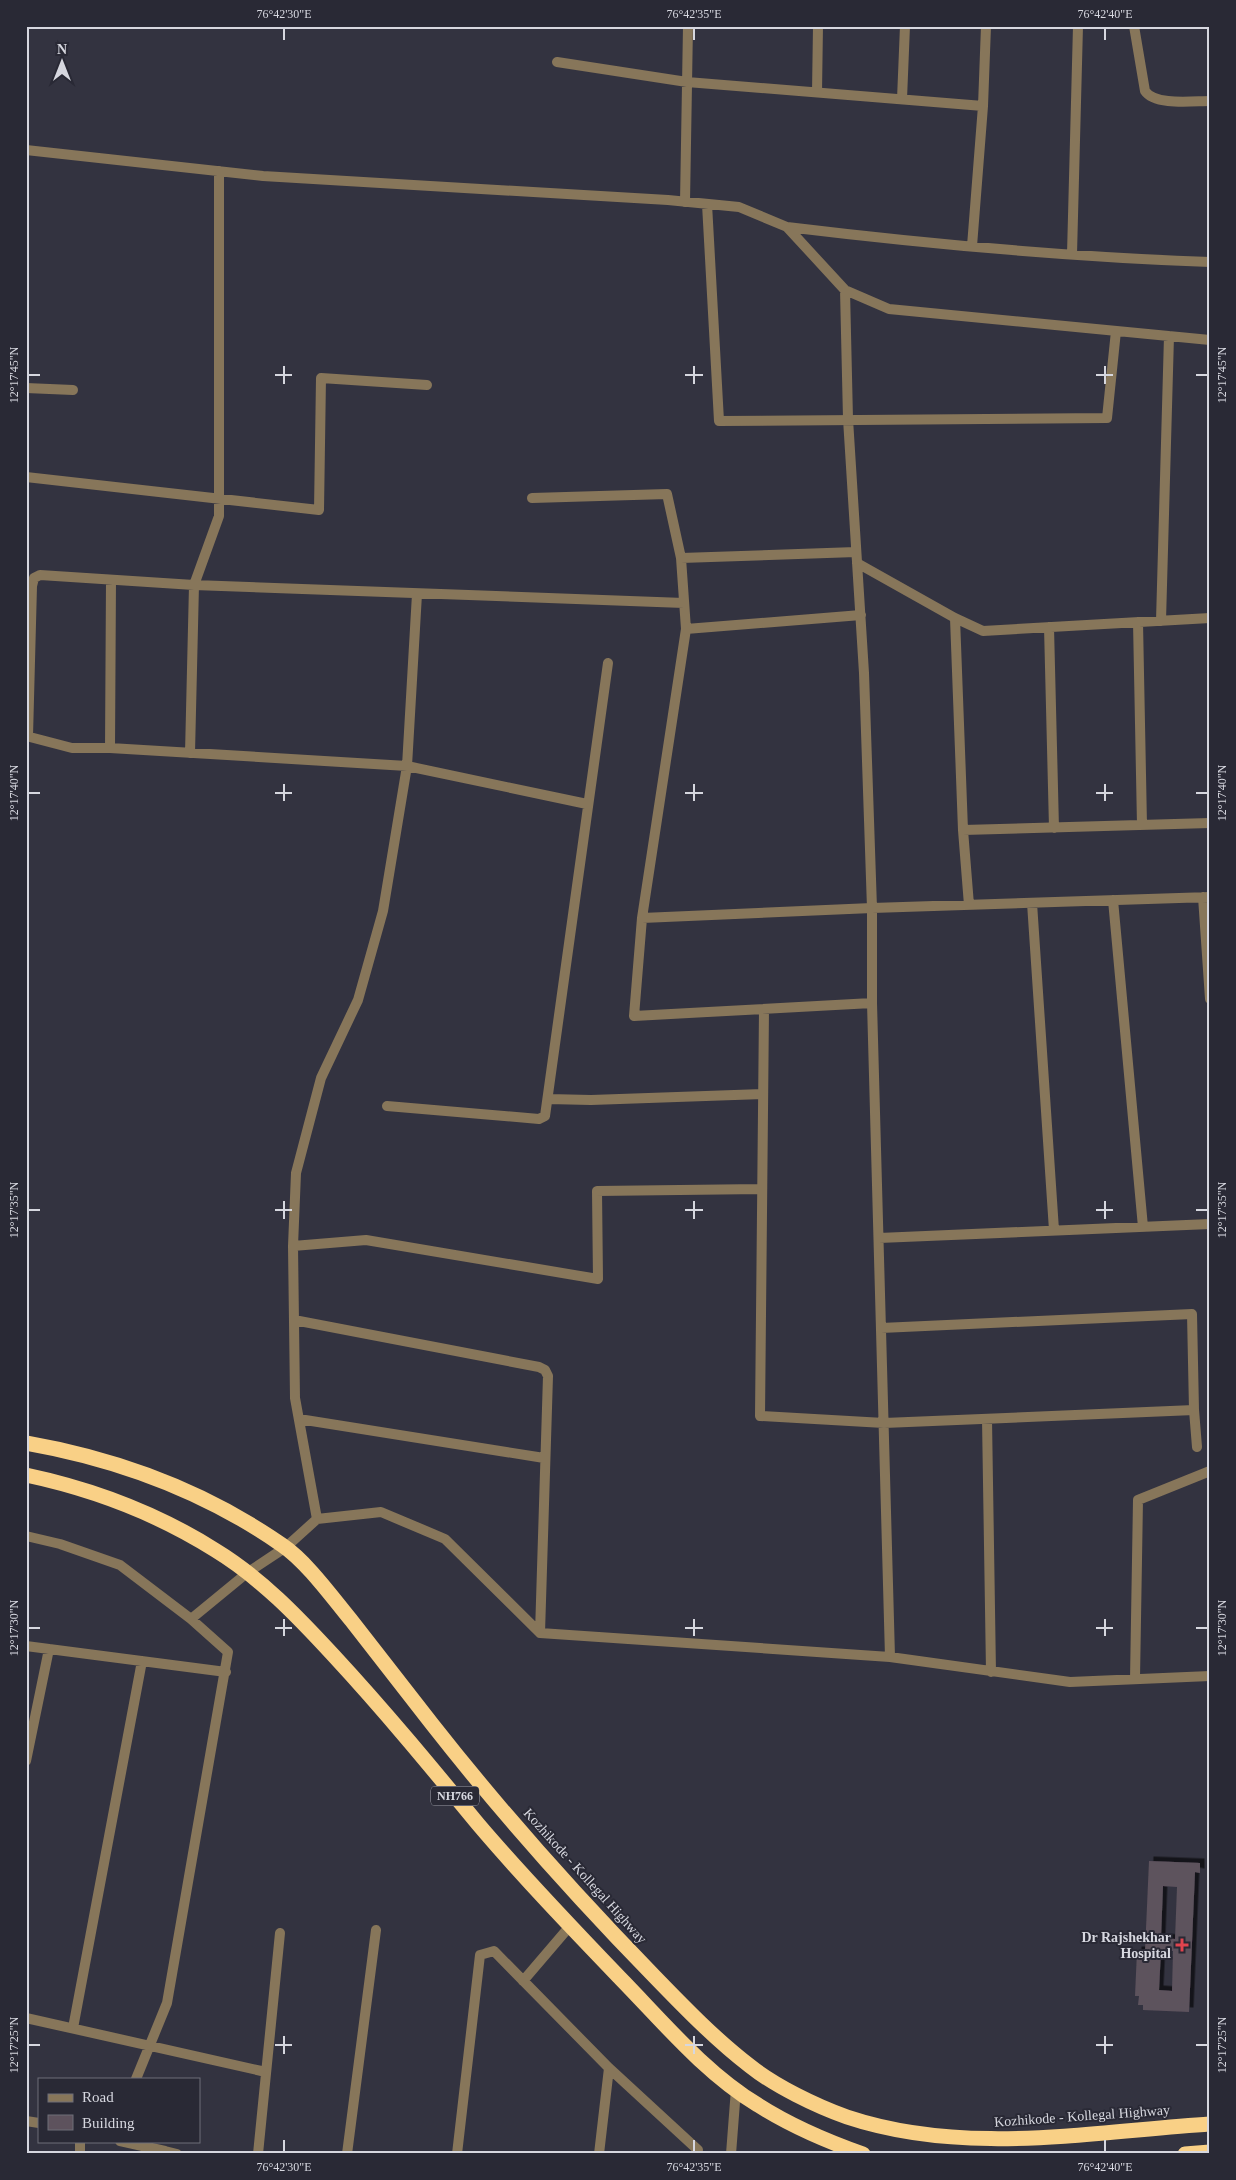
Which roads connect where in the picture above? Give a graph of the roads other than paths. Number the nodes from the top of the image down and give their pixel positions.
1 (688, 26) edge
2 (818, 26) edge
3 (905, 26) edge
4 (986, 26) edge
5 (1078, 26) edge
6 (1134, 26) edge
7 (557, 62) dead end
8 (687, 82) junction
9 (817, 92) junction
10 (902, 99) junction
11 (1210, 101) edge
12 (983, 106) junction
13 (26, 150) edge
14 (219, 171) junction
15 (685, 202) junction
16 (707, 204) junction
17 (787, 227) junction
18 (972, 246) junction
19 (1072, 254) junction
20 (1210, 262) edge
21 (845, 290) junction
22 (1116, 331) junction
23 (1168, 336) junction
24 (1210, 340) edge
25 (427, 384) dead end
26 (26, 388) edge
27 (73, 390) dead end
28 (848, 419) junction
29 (26, 477) edge
30 (219, 498) junction
31 (532, 498) dead end
32 (856, 552) junction
33 (681, 558) junction
34 (857, 563) junction
35 (111, 580) junction
36 (194, 585) junction
37 (417, 594) junction
38 (684, 603) junction
39 (861, 615) junction
40 (956, 618) junction
41 (1210, 618) edge
42 (1161, 621) junction
43 (1138, 622) junction
44 (1048, 627) junction
45 (686, 629) junction
46 (608, 663) dead end
47 (27, 736) edge
48 (110, 748) junction
49 (190, 753) junction
50 (407, 766) junction
51 (588, 804) junction
52 (1210, 823) edge
53 (1142, 825) junction
54 (1054, 828) junction
55 (963, 830) junction
56 (1206, 897) edge
57 (1113, 900) junction
58 (1032, 903) junction
59 (969, 905) junction
60 (872, 908) junction
61 (642, 918) junction
62 (1210, 999) edge
63 (872, 1003) junction
64 (764, 1009) junction
65 (763, 1094) junction
66 (548, 1099) junction
67 (387, 1106) dead end
68 (762, 1189) junction
69 (1210, 1224) edge
70 (1142, 1227) junction
71 (1054, 1230) junction
72 (879, 1238) junction
73 (293, 1246) junction
74 (294, 1320) junction
75 (881, 1328) junction
76 (1194, 1410) junction
77 (299, 1419) junction
78 (987, 1419) junction
79 (884, 1423) junction
80 (26, 1443) edge
81 (1197, 1447) dead end
82 (544, 1458) junction
83 (1210, 1471) edge
84 (26, 1475) edge
85 (317, 1519) junction
86 (26, 1536) edge
87 (286, 1547) junction
88 (247, 1573) junction
89 (191, 1619) junction
90 (540, 1633) junction
91 (26, 1646) edge
92 (49, 1649) junction
93 (890, 1657) junction
94 (142, 1661) junction
95 (226, 1672) junction
96 (991, 1672) junction
97 (1210, 1676) edge
98 (1136, 1679) junction
99 (28, 1747) edge
100 (26, 1761) edge
101 (570, 1926) junction
102 (376, 1930) dead end
103 (280, 1933) dead end
104 (523, 1981) junction
105 (26, 2018) edge
106 (73, 2028) junction
107 (150, 2045) junction
108 (609, 2068) junction
109 (266, 2072) junction
110 (136, 2078) edge
111 (736, 2089) junction
112 (1210, 2124) edge
113 (124, 2142) edge
114 (698, 2150) dead end
115 (164, 2152) edge
116 (1210, 2152) edge
117 (177, 2154) edge
118 (258, 2154) edge
119 (347, 2154) edge
120 (457, 2154) edge
121 (600, 2154) edge
122 (732, 2154) edge
123 (863, 2154) edge
124 (1185, 2154) edge

1 - 8 street
2 - 9 street
3 - 10 street
4 - 12 street
5 - 19 street
6 - 11 street
7 - 8 street
8 - 9 street
8 - 15 street
9 - 10 street
10 - 12 street
12 - 18 street
13 - 14 street
14 - 15 street
14 - 30 street
15 - 16 street
16 - 17 street
16 - 28 street
17 - 18 street
17 - 21 street
18 - 19 street
19 - 20 street
21 - 22 street
21 - 28 street
22 - 23 street
22 - 28 street
23 - 24 street
23 - 42 street
25 - 30 street
26 - 27 street
28 - 32 street
29 - 30 street
30 - 36 street
31 - 33 street
32 - 33 street
32 - 34 street
33 - 38 street
34 - 39 street
34 - 40 street
35 - 36 street
35 - 47 street
35 - 48 street
36 - 37 street
36 - 49 street
37 - 38 street
37 - 50 street
38 - 45 street
39 - 45 street
39 - 60 street
40 - 44 street
40 - 55 street
41 - 42 street
42 - 43 street
43 - 44 street
43 - 53 street
44 - 54 street
45 - 61 street
46 - 51 street
47 - 48 street
48 - 49 street
49 - 50 street
50 - 51 street
50 - 73 street
51 - 66 street
52 - 53 street
53 - 54 street
54 - 55 street
55 - 59 street
56 - 57 street
56 - 62 street
57 - 58 street
57 - 70 street
58 - 59 street
58 - 71 street
59 - 60 street
60 - 61 street
60 - 63 street
61 - 64 street
63 - 64 street
63 - 72 street
64 - 65 street
65 - 66 street
65 - 68 street
66 - 67 street
68 - 73 street
68 - 79 street
69 - 70 street
70 - 71 street
71 - 72 street
72 - 75 street
73 - 74 street
74 - 77 street
74 - 82 street
75 - 76 street
75 - 79 street
76 - 78 street
76 - 81 street
77 - 82 street
77 - 85 street
78 - 79 street
78 - 96 street
79 - 93 street
80 - 87 highway, Kozhikode - Kollegal Highway
82 - 90 street
83 - 98 street
84 - 88 highway, NH766
85 - 87 street
85 - 90 street
86 - 89 street
87 - 88 street
87 - 112 highway, Kozhikode - Kollegal Highway
88 - 89 street
88 - 101 highway, NH766
89 - 95 street
90 - 93 street
91 - 92 street
92 - 94 street
92 - 99 street
93 - 96 street
94 - 95 street
94 - 106 street
95 - 107 street
96 - 98 street
97 - 98 street
99 - 100 street
101 - 104 street
101 - 111 highway, NH766
102 - 119 street
103 - 109 street
104 - 108 street
104 - 120 street
105 - 106 street
106 - 107 street
107 - 109 street
107 - 110 street
108 - 114 street
108 - 121 street
109 - 118 street
111 - 122 street
111 - 123 highway, NH766
113 - 115 street
115 - 117 street
116 - 124 highway

